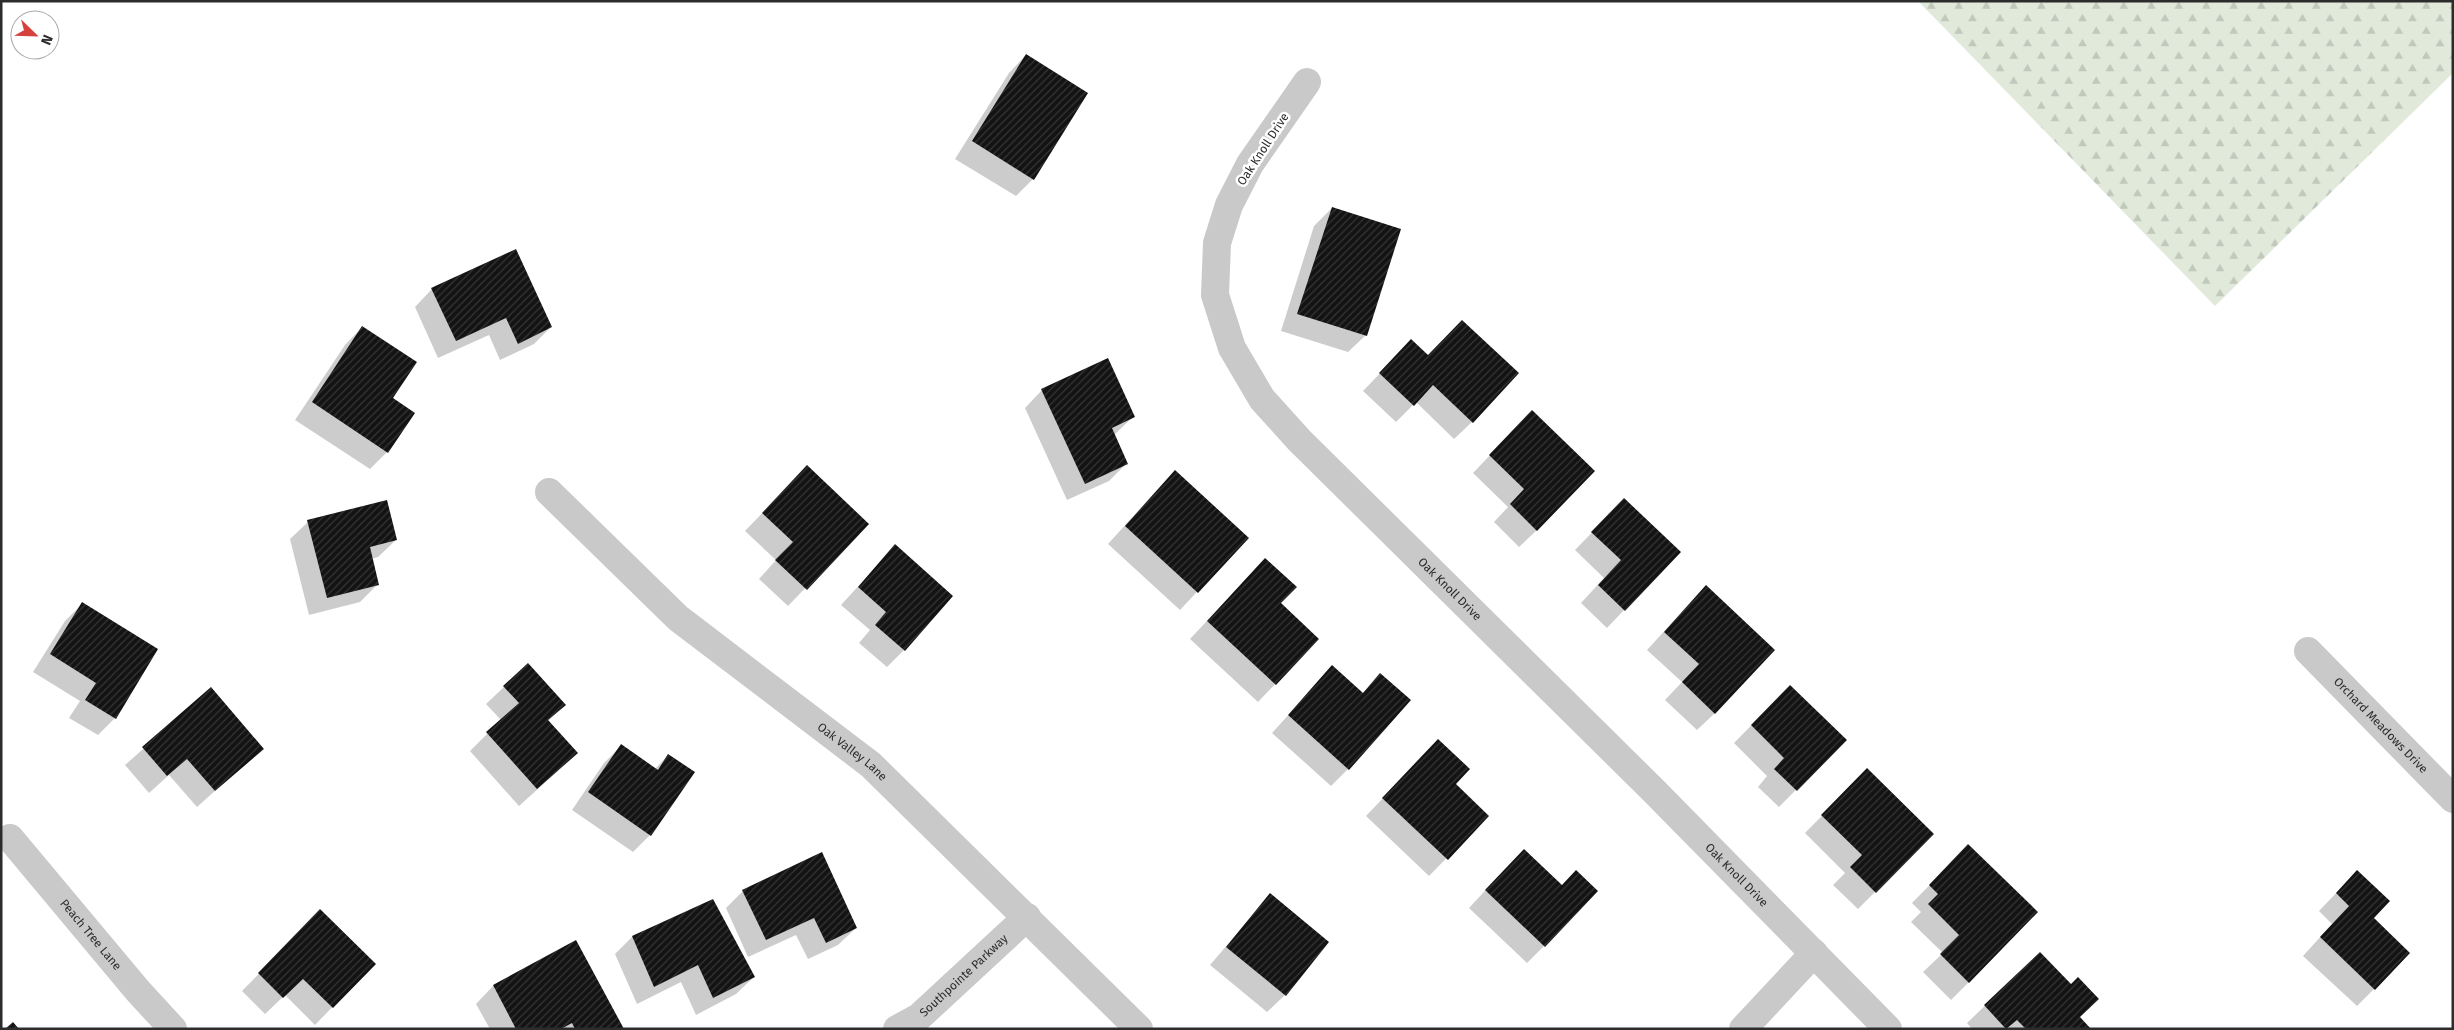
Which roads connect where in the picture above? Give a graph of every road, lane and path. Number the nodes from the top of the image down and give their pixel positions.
1 (1307, 82) dead end
2 (549, 492) dead end
3 (2308, 651) dead end
4 (2453, 799) edge
5 (10, 838) dead end
6 (1027, 917) junction
7 (1814, 953) junction
8 (173, 1029) edge
9 (897, 1029) edge
10 (1140, 1029) edge
11 (1743, 1029) edge
12 (1888, 1029) edge

1 - 7 street, Oak Knoll Drive
2 - 6 street, Oak Valley Lane
3 - 4 street, Orchard Meadows Drive
5 - 8 street, Peach Tree Lane
6 - 9 street, Southpointe Parkway
6 - 10 street, Oak Valley Lane
7 - 11 street
7 - 12 street, Oak Knoll Drive

